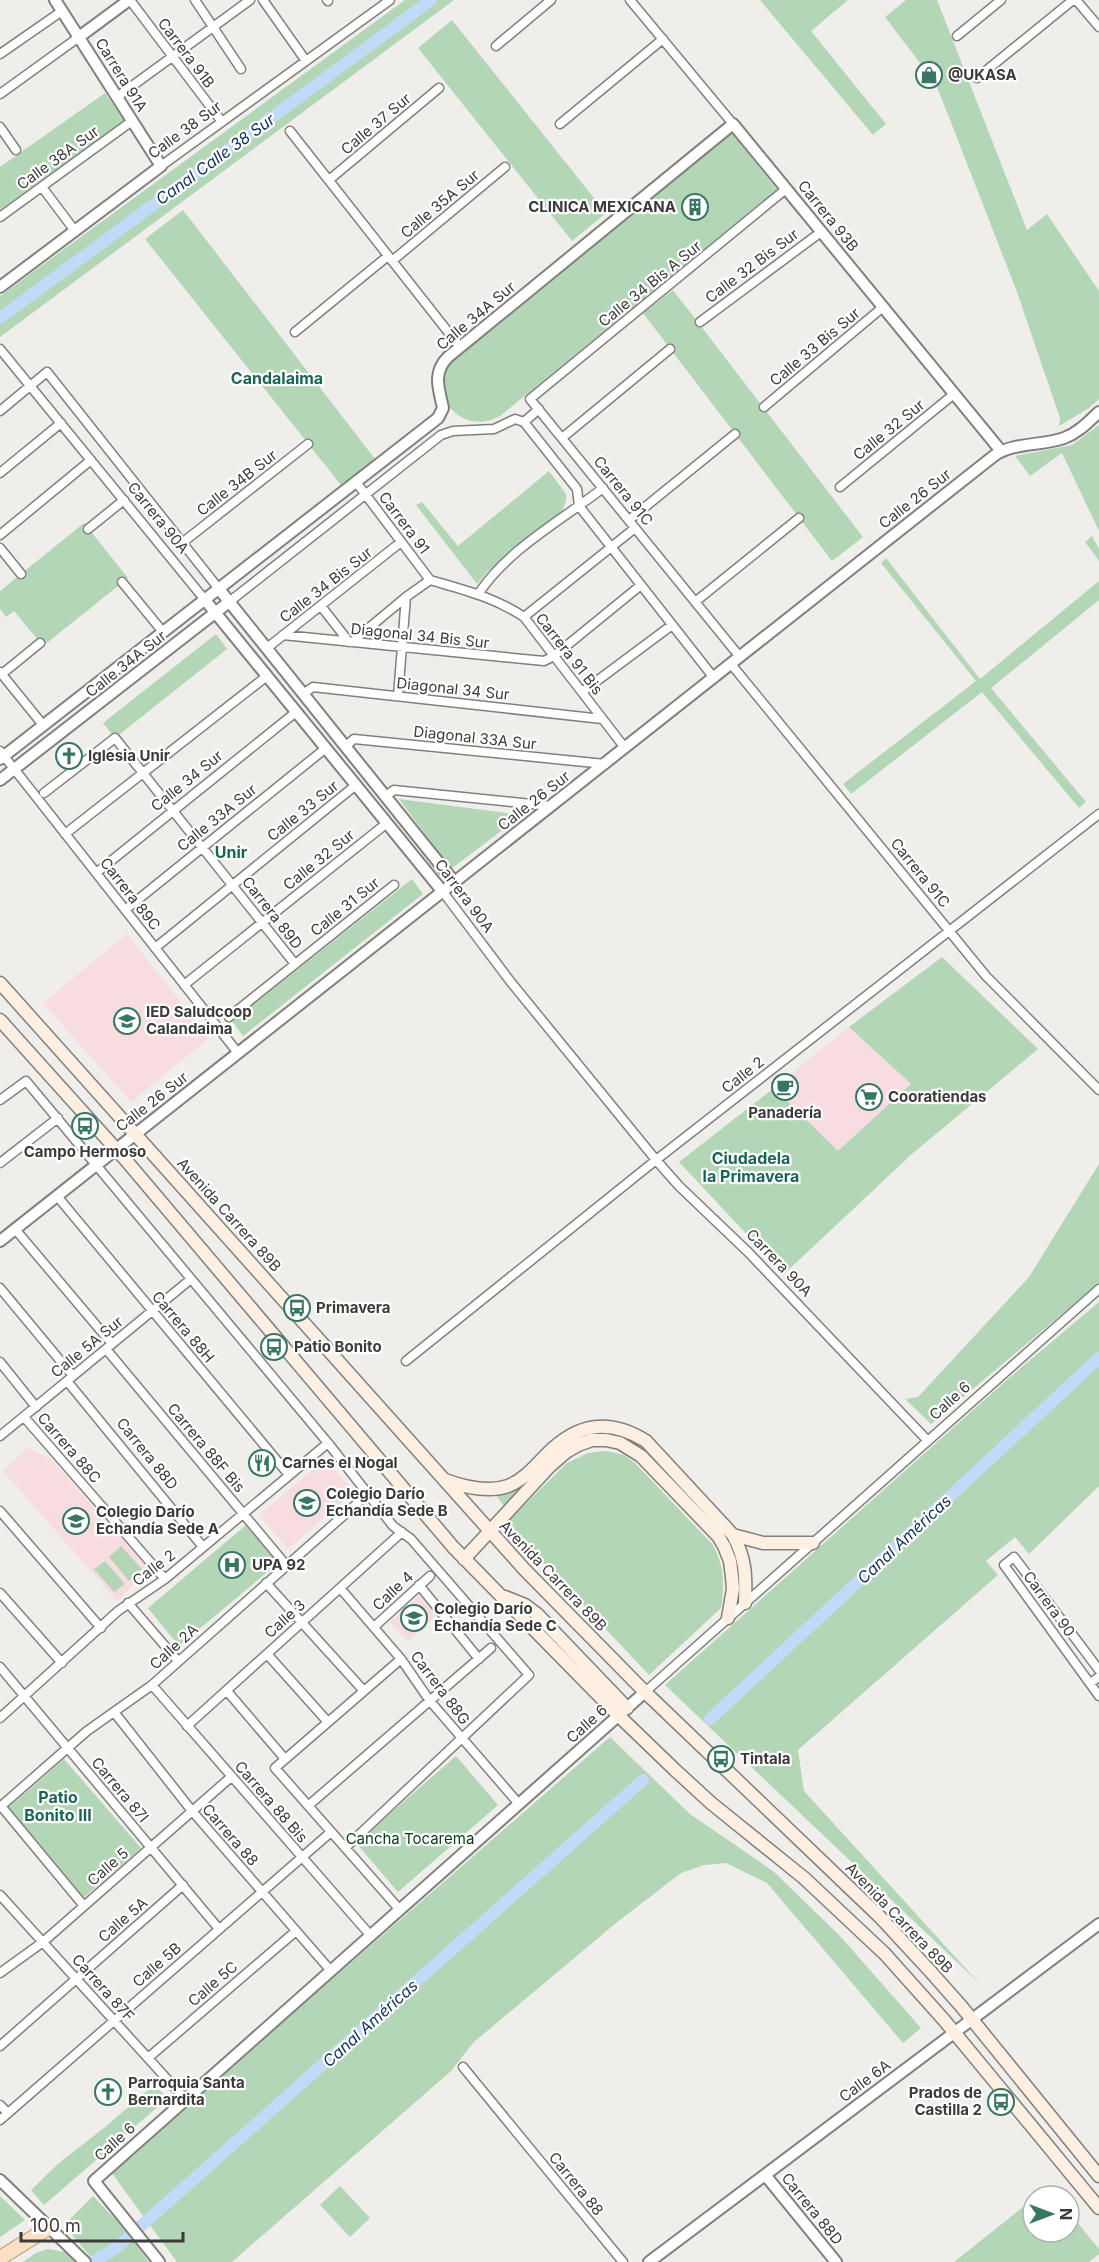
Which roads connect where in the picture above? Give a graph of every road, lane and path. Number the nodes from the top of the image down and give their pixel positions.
1 (55, 0) edge
2 (129, 0) edge
3 (195, 0) edge
4 (250, 0) edge
5 (263, 0) edge
6 (390, 0) edge
7 (551, 0) edge
8 (630, 0) edge
9 (1001, 0) edge
10 (1075, 0) edge
11 (62, 11) junction
12 (1097, 21) edge
13 (213, 27) junction
14 (957, 36) dead end
15 (79, 37) junction
16 (663, 39) junction
17 (496, 46) dead end
18 (0, 54) edge
19 (172, 56) junction
20 (306, 61) junction
21 (241, 69) dead end
22 (977, 78) dead end
23 (439, 88) dead end
24 (0, 94) edge
25 (117, 97) junction
26 (132, 121) junction
27 (222, 122) junction
28 (560, 124) dead end
29 (733, 124) junction
30 (0, 127) edge
31 (290, 130) dead end
32 (16, 150) dead end
33 (161, 166) junction
34 (505, 167) dead end
35 (329, 180) junction
36 (42, 186) junction
37 (786, 189) junction
38 (0, 217) edge
39 (75, 231) junction
40 (821, 232) junction
41 (390, 259) junction
42 (0, 286) edge
43 (883, 308) junction
44 (700, 322) dead end
45 (295, 332) dead end
46 (459, 347) junction
47 (0, 349) edge
48 (670, 349) dead end
49 (30, 386) junction
50 (954, 394) junction
51 (530, 399) joint
52 (764, 407) dead end
53 (539, 410) junction
54 (0, 411) edge
55 (1099, 412) edge
56 (524, 422) junction
57 (61, 423) junction
58 (735, 434) dead end
59 (562, 438) junction
60 (308, 444) dead end
61 (1001, 451) junction
62 (92, 460) junction
63 (0, 473) edge
64 (356, 482) junction
65 (840, 487) dead end
66 (603, 488) junction
67 (365, 494) junction
68 (124, 500) junction
69 (579, 506) junction
70 (799, 518) dead end
71 (629, 520) junction
72 (635, 528) junction
73 (88, 529) dead end
74 (0, 536) edge
75 (401, 542) junction
76 (183, 543) junction
77 (611, 547) junction
78 (0, 548) edge
79 (21, 574) dead end
80 (430, 580) junction
81 (122, 582) dead end
82 (641, 585) junction
83 (219, 589) junction
84 (479, 593) junction
85 (406, 597) junction
86 (205, 600) junction
87 (230, 602) junction
88 (695, 602) junction
89 (321, 606) junction
90 (216, 613) junction
91 (524, 617) junction
92 (672, 625) junction
93 (163, 632) junction
94 (283, 635) junction
95 (350, 642) junction
96 (40, 643) dead end
97 (401, 647) junction
98 (267, 648) junction
99 (554, 656) junction
100 (735, 660) junction
101 (1, 673) edge
102 (267, 675) junction
103 (714, 678) junction
104 (582, 692) junction
105 (303, 694) junction
106 (398, 696) junction
107 (296, 712) junction
108 (602, 719) junction
109 (43, 725) junction
110 (346, 746) junction
111 (326, 748) junction
112 (625, 748) junction
113 (1, 755) edge
114 (604, 764) junction
115 (14, 769) junction
116 (143, 773) junction
117 (0, 780) edge
118 (356, 785) junction
119 (45, 793) dead end
120 (386, 796) junction
121 (551, 806) junction
122 (173, 811) junction
123 (1099, 814) edge
124 (387, 823) junction
125 (65, 834) junction
126 (202, 848) junction
127 (96, 873) junction
128 (455, 883) junction
129 (394, 885) dead end
130 (232, 886) junction
131 (443, 892) junction
132 (125, 910) junction
133 (262, 923) junction
134 (949, 931) junction
135 (155, 948) junction
136 (295, 964) junction
137 (0, 983) edge
138 (184, 985) junction
139 (229, 1017) dead end
140 (0, 1020) edge
141 (238, 1053) junction
142 (1099, 1090) edge
143 (0, 1100) edge
144 (58, 1118) junction
145 (136, 1133) junction
146 (116, 1149) junction
147 (656, 1160) junction
148 (0, 1163) edge
149 (96, 1164) junction
150 (57, 1196) junction
151 (15, 1229) junction
152 (0, 1241) edge
153 (191, 1279) junction
154 (0, 1288) edge
155 (1099, 1289) edge
156 (152, 1311) junction
157 (109, 1347) junction
158 (406, 1361) dead end
159 (0, 1362) edge
160 (70, 1378) junction
161 (36, 1407) junction
162 (24, 1417) junction
163 (1, 1434) edge
164 (928, 1441) junction
165 (328, 1443) junction
166 (289, 1475) junction
167 (444, 1479) junction
168 (361, 1500) dead end
169 (0, 1511) edge
170 (243, 1513) junction
171 (489, 1531) junction
172 (402, 1532) junction
173 (733, 1534) junction
174 (813, 1543) junction
175 (203, 1547) junction
176 (464, 1559) junction
177 (286, 1565) junction
178 (430, 1575) dead end
179 (165, 1579) junction
180 (266, 1583) junction
181 (419, 1586) junction
182 (340, 1588) junction
183 (0, 1593) edge
184 (128, 1603) junction
185 (745, 1604) junction
186 (728, 1618) junction
187 (302, 1623) junction
188 (374, 1627) junction
189 (101, 1628) junction
190 (491, 1648) dead end
191 (267, 1654) junction
192 (401, 1659) junction
193 (479, 1659) junction
194 (178, 1661) junction
195 (62, 1663) junction
196 (0, 1667) edge
197 (1099, 1670) edge
198 (1099, 1677) edge
199 (1090, 1683) junction
200 (152, 1684) junction
201 (227, 1691) junction
202 (364, 1691) junction
203 (645, 1692) junction
204 (25, 1696) junction
205 (1099, 1696) edge
206 (430, 1701) junction
207 (114, 1712) junction
208 (623, 1712) junction
209 (0, 1718) edge
210 (327, 1721) junction
211 (187, 1726) junction
212 (462, 1738) junction
213 (67, 1749) junction
214 (285, 1759) junction
215 (231, 1777) junction
216 (519, 1804) junction
217 (309, 1806) junction
218 (1, 1807) edge
219 (192, 1811) junction
220 (332, 1832) junction
221 (151, 1847) junction
222 (345, 1848) junction
223 (302, 1857) junction
224 (183, 1886) junction
225 (262, 1892) junction
226 (0, 1895) edge
227 (84, 1906) junction
228 (400, 1910) junction
229 (1099, 1924) edge
230 (219, 1929) junction
231 (296, 1930) junction
232 (371, 1936) junction
233 (43, 1942) junction
234 (331, 1971) junction
235 (0, 1973) edge
236 (76, 1979) junction
237 (971, 2019) junction
238 (114, 2020) junction
239 (953, 2032) junction
240 (0, 2046) edge
241 (148, 2058) junction
242 (463, 2067) dead end
243 (186, 2100) junction
244 (0, 2105) edge
245 (8, 2114) junction
246 (0, 2120) edge
247 (766, 2176) junction
248 (1099, 2176) edge
249 (0, 2180) edge
250 (1099, 2208) edge
251 (50, 2227) junction
252 (0, 2258) edge
253 (5, 2262) edge
254 (85, 2262) edge
255 (159, 2262) edge
256 (623, 2262) edge
257 (649, 2262) edge
258 (836, 2262) edge

1 - 11 street, Carrera 91A
2 - 15 street
2 - 19 street, Carrera 91B
3 - 13 street
4 - 13 street
5 - 20 street
6 - 20 street, Calle 38 Sur
7 - 17 street
8 - 16 street, Carrera 93B
9 - 14 street
10 - 12 street
10 - 22 street
11 - 15 street, Carrera 91A
11 - 18 street
13 - 19 street
13 - 21 street
15 - 24 street
15 - 25 street, Carrera 91A
16 - 28 street
16 - 29 street, Carrera 93B
19 - 25 street
19 - 27 street, Carrera 91B
20 - 27 street, Calle 38 Sur
23 - 35 street, Calle 37 Sur
25 - 26 street, Carrera 91A
26 - 33 street, Carrera 91A
26 - 36 street, Calle 38A Sur
27 - 33 street, Calle 38 Sur
29 - 37 street, Carrera 93B
29 - 46 street, Calle 34A Sur
30 - 32 street
31 - 35 street
33 - 39 street, Calle 38 Sur
34 - 41 street, Calle 35A Sur
35 - 41 street
36 - 38 street, Calle 38A Sur
36 - 39 street
37 - 40 street, Carrera 93B
37 - 51 street, Calle 34 Bis A Sur
39 - 42 street, Calle 38 Sur
40 - 43 street, Carrera 93B
40 - 44 street, Calle 32 Bis Sur
41 - 45 street, Calle 35A Sur
41 - 46 street
43 - 50 street, Carrera 93B
43 - 52 street, Calle 33 Bis Sur
46 - 64 street, Calle 34A Sur
47 - 49 street, Carrera 90A
48 - 59 street
49 - 54 street
49 - 57 street, Carrera 90A
49 - 76 street, Carrera 90A
50 - 61 street, Carrera 93B
50 - 65 street, Calle 32 Sur
51 - 53 street, Carrera 91C
53 - 56 street, Calle 34A Sur
53 - 59 street, Carrera 91C
55 - 61 street, Calle 26 Sur
56 - 67 street, Calle 34A Sur
56 - 69 street
57 - 62 street, Carrera 90A
57 - 63 street
58 - 71 street
59 - 66 street, Carrera 91C
60 - 76 street, Calle 34B Sur
61 - 100 street, Calle 26 Sur
62 - 68 street, Carrera 90A
62 - 74 street
64 - 67 street, Carrera 91
64 - 83 street, Calle 34A Sur
66 - 69 street
66 - 71 street, Carrera 91C
67 - 75 street, Carrera 91
67 - 87 street, Calle 34A Sur
68 - 73 street
68 - 86 street, Carrera 90A
69 - 77 street
69 - 84 street
70 - 88 street
71 - 72 street, Carrera 91C
72 - 77 street
72 - 88 street, Carrera 91C
75 - 80 street, Carrera 91
75 - 89 street, Calle 34 Bis Sur
76 - 83 street, Carrera 90A
77 - 82 street
77 - 91 street
78 - 79 street
80 - 84 street, Carrera 91 Bis
80 - 85 street
81 - 93 street
82 - 92 street
82 - 99 street
83 - 86 street
83 - 87 street, Carrera 90A
84 - 91 street, Carrera 91 Bis
85 - 95 street
85 - 97 street
86 - 90 street, Carrera 90A
86 - 93 street
87 - 90 street, Calle 34A Sur
87 - 98 street, Carrera 90A
88 - 100 street, Carrera 91C
89 - 94 street, Calle 34 Bis Sur
89 - 95 street
90 - 102 street, Carrera 90A
90 - 115 street, Calle 34A Sur
91 - 99 street, Carrera 91 Bis
92 - 103 street
92 - 104 street
93 - 109 street
94 - 95 street, Diagonal 34 Bis Sur
94 - 98 street, Calle 34 Bis Sur
95 - 97 street, Diagonal 34 Bis Sur
96 - 101 street
97 - 99 street, Diagonal 34 Bis Sur
97 - 106 street
98 - 105 street, Carrera 90A
99 - 104 street, Carrera 91 Bis
100 - 103 street, Calle 26 Sur
100 - 134 street, Carrera 91C
101 - 109 street
102 - 107 street, Carrera 90A
102 - 116 street
103 - 112 street, Calle 26 Sur
104 - 108 street, Carrera 91 Bis
105 - 106 street, Diagonal 34 Sur
105 - 110 street, Carrera 90A
106 - 108 street, Diagonal 34 Sur
107 - 111 street, Carrera 90A
107 - 122 street, Calle 34 Sur
108 - 112 street, Carrera 91 Bis
109 - 113 street
110 - 114 street, Diagonal 33A Sur
110 - 120 street, Carrera 90A
111 - 118 street, Carrera 90A
111 - 126 street, Calle 33A Sur
112 - 114 street, Calle 26 Sur
113 - 115 street, Carrera 89C
114 - 121 street, Calle 26 Sur
115 - 117 street, Calle 34A Sur
115 - 125 street, Carrera 89C
116 - 119 street, Carrera 89D
116 - 122 street, Carrera 89D
116 - 125 street
118 - 124 street, Carrera 90A
118 - 130 street, Calle 33 Sur
120 - 121 street
120 - 128 street, Carrera 90A
121 - 128 street, Calle 26 Sur
122 - 126 street, Carrera 89D
122 - 127 street, Calle 34 Sur
123 - 134 street, Calle 2
124 - 131 street, Carrera 90A
124 - 133 street, Calle 32 Sur
125 - 127 street, Carrera 89C
126 - 130 street, Carrera 89D
126 - 132 street, Calle 33A Sur
127 - 132 street, Carrera 89C
128 - 131 street, Calle 26 Sur
129 - 136 street, Calle 31 Sur
130 - 133 street, Carrera 89D
130 - 135 street, Calle 33 Sur
131 - 141 street, Calle 26 Sur
131 - 147 street, Carrera 90A
132 - 135 street, Carrera 89C
133 - 136 street, Carrera 89D
133 - 138 street, Calle 32 Sur
134 - 142 street, Carrera 91C
134 - 147 street, Calle 2
135 - 138 street, Carrera 89C
136 - 139 street, Calle 31 Sur
137 - 145 main road, Avenida Carrera 89B
138 - 141 street, Carrera 89C
140 - 146 main road
141 - 145 street, Calle 26 Sur
143 - 144 street
144 - 148 street
144 - 149 street
145 - 146 street, Calle 26 Sur
145 - 167 main road, Avenida Carrera 89B
146 - 149 street, Calle 26 Sur
146 - 176 main road
147 - 158 street, Calle 2
147 - 164 street, Carrera 90A
149 - 150 street, Calle 26 Sur
149 - 153 street
150 - 151 street, Calle 26 Sur
150 - 156 street, Carrera 88H
151 - 152 street, Calle 26 Sur
151 - 157 street, Carrera 88F Bis
153 - 156 street, Calle 5A Sur
153 - 165 street
154 - 160 street, Carrera 88D
155 - 164 street, Calle 6
156 - 157 street, Calle 5A Sur
156 - 166 street, Carrera 88H
157 - 160 street, Calle 5A Sur
157 - 170 street, Carrera 88F Bis
159 - 161 street
160 - 161 street, Calle 5A Sur
160 - 175 street, Carrera 88D
161 - 162 street, Calle 5A Sur
162 - 163 street, Calle 5A Sur
162 - 179 street, Carrera 88C
164 - 174 street, Calle 6
165 - 166 street, Calle 2
165 - 172 street
166 - 170 street, Calle 2
167 - 171 main road, Avenida Carrera 89B
167 - 173 main road
168 - 177 street, Calle 2A
169 - 189 street
170 - 175 street, Calle 2
170 - 177 street, Carrera 88F Bis
171 - 176 main road
171 - 186 main road
171 - 203 main road, Avenida Carrera 89B
172 - 182 street, Calle 3
172 - 212 street
173 - 174 main road
173 - 185 main road
174 - 185 street, Calle 6
175 - 179 street, Calle 2
176 - 208 main road
177 - 180 street, Calle 2A
178 - 181 street, Calle 4
179 - 184 street, Calle 2
180 - 187 street
180 - 194 street, Calle 2A
181 - 188 street, Calle 4
181 - 193 street
182 - 187 street, Calle 3
182 - 188 street, Carrera 88G
183 - 195 street
184 - 189 street, Calle 2
184 - 194 street
185 - 186 street, Calle 6
186 - 203 street, Calle 6
187 - 191 street, Calle 3
187 - 202 street
188 - 192 street, Carrera 88G
189 - 195 street, Calle 2
190 - 193 street
191 - 201 street, Calle 3
191 - 210 street
192 - 202 street
192 - 206 street, Carrera 88G
193 - 206 street
194 - 200 street, Calle 2A
195 - 204 street, Calle 2
196 - 204 street, Carrera 87I
197 - 199 street, Carrera 90
198 - 199 street
199 - 205 street, Carrera 90
200 - 207 street, Calle 2A
200 - 211 street, Carrera 88 Bis
201 - 211 street, Calle 3
201 - 214 street
202 - 210 street
203 - 208 street, Calle 6
203 - 237 main road, Avenida Carrera 89B
204 - 209 street, Calle 2
204 - 213 street, Carrera 87I
206 - 212 street, Carrera 88G
206 - 217 street
207 - 213 street, Calle 2A
207 - 219 street, Carrera 88
208 - 216 street, Calle 6
208 - 239 main road
210 - 214 street
211 - 215 street, Carrera 88 Bis
212 - 216 street, Carrera 88G
212 - 222 street
213 - 218 street, Calle 2A
213 - 221 street, Carrera 87I
214 - 217 street
215 - 219 street, Calle 5
215 - 223 street, Carrera 88 Bis
216 - 228 street, Calle 6
217 - 220 street
218 - 227 street
219 - 221 street, Calle 5
219 - 225 street, Carrera 88
220 - 222 street
220 - 223 street, Calle 5B
221 - 224 street, Carrera 87I
221 - 227 street, Calle 5
222 - 228 street
223 - 225 street, Calle 5B
223 - 232 street, Carrera 88 Bis
224 - 230 street, Carrera 87I
224 - 236 street, Calle 5A
225 - 230 street, Calle 5B
225 - 231 street, Carrera 88
226 - 233 street, Carrera 87F
227 - 233 street, Calle 5
228 - 232 street, Calle 6
229 - 237 street, Calle 6A
230 - 238 street, Calle 5B
231 - 234 street, Carrera 88
231 - 241 street, Calle 5C
232 - 234 street, Calle 6
233 - 235 street, Calle 5
233 - 236 street, Carrera 87F
234 - 243 street, Calle 6
236 - 238 street, Carrera 87F
236 - 240 street, Calle 5A
237 - 239 street, Calle 6A
237 - 248 main road, Avenida Carrera 89B
238 - 241 street, Carrera 87F
238 - 245 street, Calle 5B
239 - 247 street, Calle 6A
239 - 250 main road
241 - 243 street, Carrera 87F
242 - 256 street, Carrera 88
243 - 255 street, Calle 6
244 - 245 street
245 - 246 street, Calle 5B
247 - 257 street, Calle 6A
247 - 258 street, Carrera 88D
249 - 251 street
251 - 252 main road
251 - 253 street
251 - 254 street

